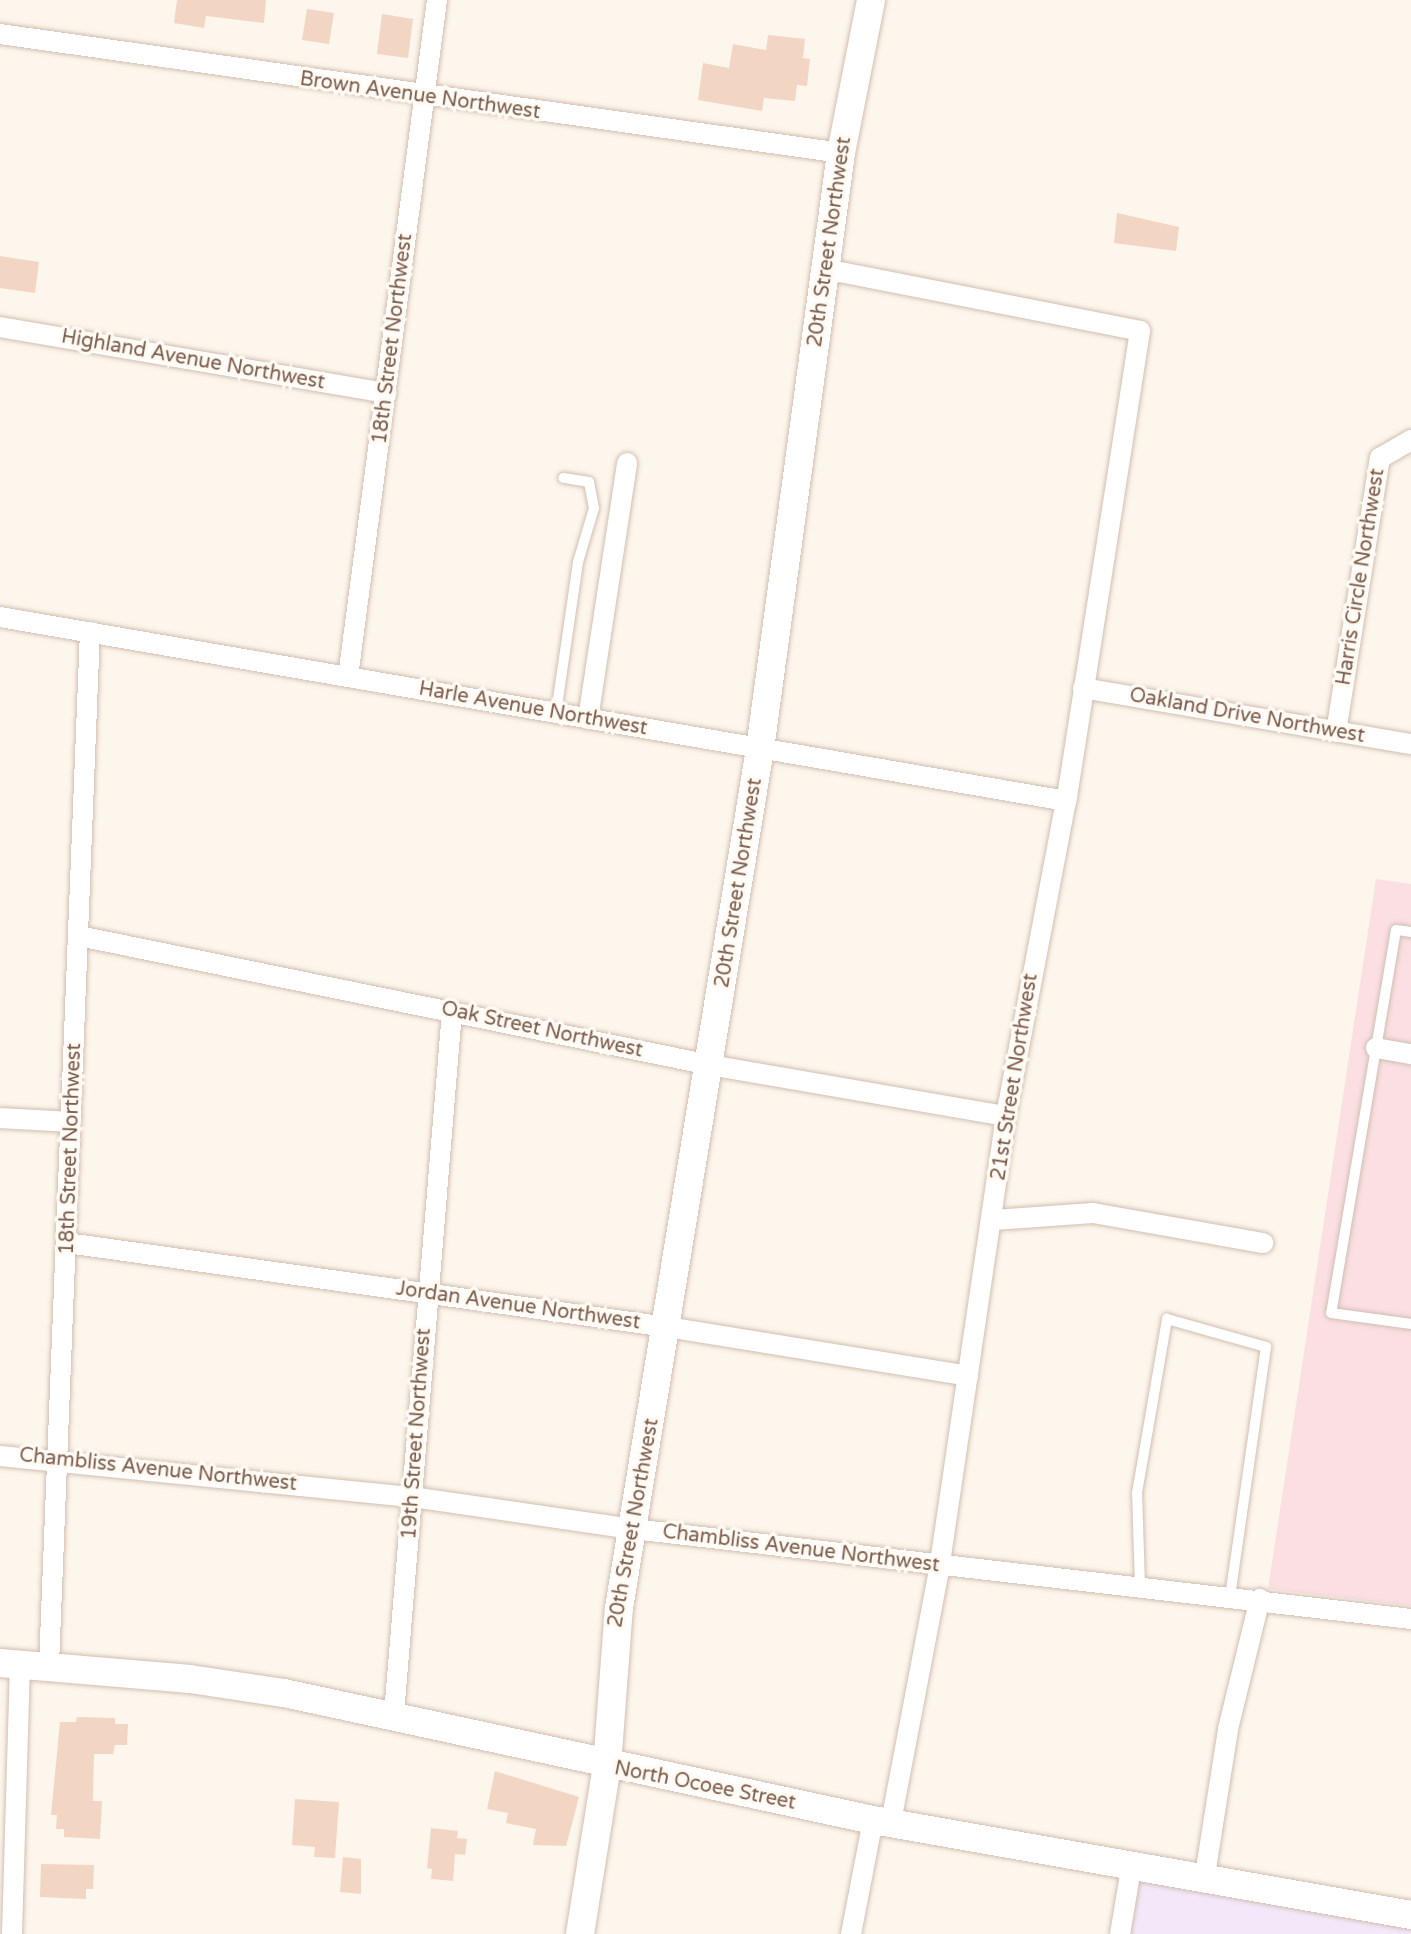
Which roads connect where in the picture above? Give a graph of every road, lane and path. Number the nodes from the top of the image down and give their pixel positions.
1 (437, 0) edge
2 (871, 0) edge
3 (0, 34) edge
4 (425, 98) junction
5 (841, 153) junction
6 (825, 269) junction
7 (0, 327) edge
8 (386, 393) junction
9 (1411, 440) edge
10 (627, 463) dead end
11 (563, 478) dead end
12 (0, 617) edge
13 (90, 632) junction
14 (348, 677) junction
15 (1083, 688) junction
16 (556, 713) junction
17 (588, 719) junction
18 (1336, 732) junction
19 (1411, 744) edge
20 (760, 749) junction
21 (1066, 801) junction
22 (1411, 932) edge
23 (79, 936) junction
24 (452, 1012) junction
25 (1376, 1048) junction
26 (1411, 1054) edge
27 (710, 1065) junction
28 (1006, 1116) junction
29 (0, 1118) edge
30 (71, 1122) junction
31 (994, 1220) junction
32 (67, 1243) junction
33 (1263, 1243) dead end
34 (428, 1293) junction
35 (1411, 1324) edge
36 (667, 1327) junction
37 (968, 1376) junction
38 (0, 1456) edge
39 (58, 1457) junction
40 (413, 1497) junction
41 (633, 1529) junction
42 (940, 1565) junction
43 (1140, 1586) junction
44 (1230, 1596) junction
45 (1260, 1599) junction
46 (1411, 1619) edge
47 (10, 1663) edge
48 (49, 1665) junction
49 (394, 1714) junction
50 (607, 1766) junction
51 (882, 1821) junction
52 (1132, 1863) junction
53 (1205, 1875) junction
54 (1411, 1915) edge
55 (12, 1934) edge
56 (580, 1934) edge
57 (851, 1934) edge
58 (1120, 1934) edge

1 - 4 street, 18th Street Northwest
2 - 5 street, 20th Street Northwest
3 - 4 street, Brown Avenue Northwest
4 - 5 street, Brown Avenue Northwest
4 - 8 street, 18th Street Northwest
5 - 6 street, 20th Street Northwest
6 - 15 street, 21st Street Northwest
6 - 20 street, 20th Street Northwest
7 - 8 street, Highland Avenue Northwest
8 - 14 street, 18th Street Northwest
9 - 18 street, Harris Circle Northwest
10 - 17 street
11 - 16 lane
12 - 13 street, Harle Avenue Northwest
13 - 14 street, Harle Avenue Northwest
13 - 23 street, 18th Street Northwest
14 - 16 street, Harle Avenue Northwest
15 - 18 street, Oakland Drive Northwest
15 - 21 street, 21st Street Northwest
16 - 17 street, Harle Avenue Northwest
17 - 20 street, Harle Avenue Northwest
18 - 19 street, Oakland Drive Northwest
20 - 21 street, Harle Avenue Northwest
20 - 27 street, 20th Street Northwest
21 - 28 street, 21st Street Northwest
22 - 25 lane
23 - 24 street, Oak Street Northwest
23 - 30 street, 18th Street Northwest
24 - 27 street, Oak Street Northwest
24 - 34 street, 19th Street Northwest
25 - 26 street
25 - 35 lane
27 - 28 street, Oak Street Northwest
27 - 36 street, 20th Street Northwest
28 - 31 street, 21st Street Northwest
29 - 30 street
30 - 32 street, 18th Street Northwest
31 - 33 street
31 - 37 street, 21st Street Northwest
32 - 34 street, Jordan Avenue Northwest
32 - 39 street, 18th Street Northwest
34 - 36 street, Jordan Avenue Northwest
34 - 40 street, 19th Street Northwest
36 - 37 street, Jordan Avenue Northwest
36 - 41 street, 20th Street Northwest
37 - 42 street, 21st Street Northwest
38 - 39 street, Chambliss Avenue Northwest
39 - 40 street, Chambliss Avenue Northwest
39 - 48 street, 18th Street Northwest
40 - 41 street, Chambliss Avenue Northwest
40 - 49 street, 19th Street Northwest
41 - 42 street, Chambliss Avenue Northwest
41 - 50 street, 20th Street Northwest
42 - 43 street, Chambliss Avenue Northwest
42 - 51 street, 21st Street Northwest
43 - 44 street, Chambliss Avenue Northwest
43 - 44 lane
44 - 45 street, Chambliss Avenue Northwest
45 - 46 street, Chambliss Avenue Northwest
45 - 53 street
47 - 48 street, North Ocoee Street
47 - 55 street
48 - 49 street, North Ocoee Street
49 - 50 street, North Ocoee Street
50 - 51 street, North Ocoee Street
50 - 56 street, 20th Street Northwest
51 - 52 street, North Ocoee Street
51 - 57 street, 21st Street Northwest
52 - 53 street, North Ocoee Street
52 - 58 street
53 - 54 street, North Ocoee Street

